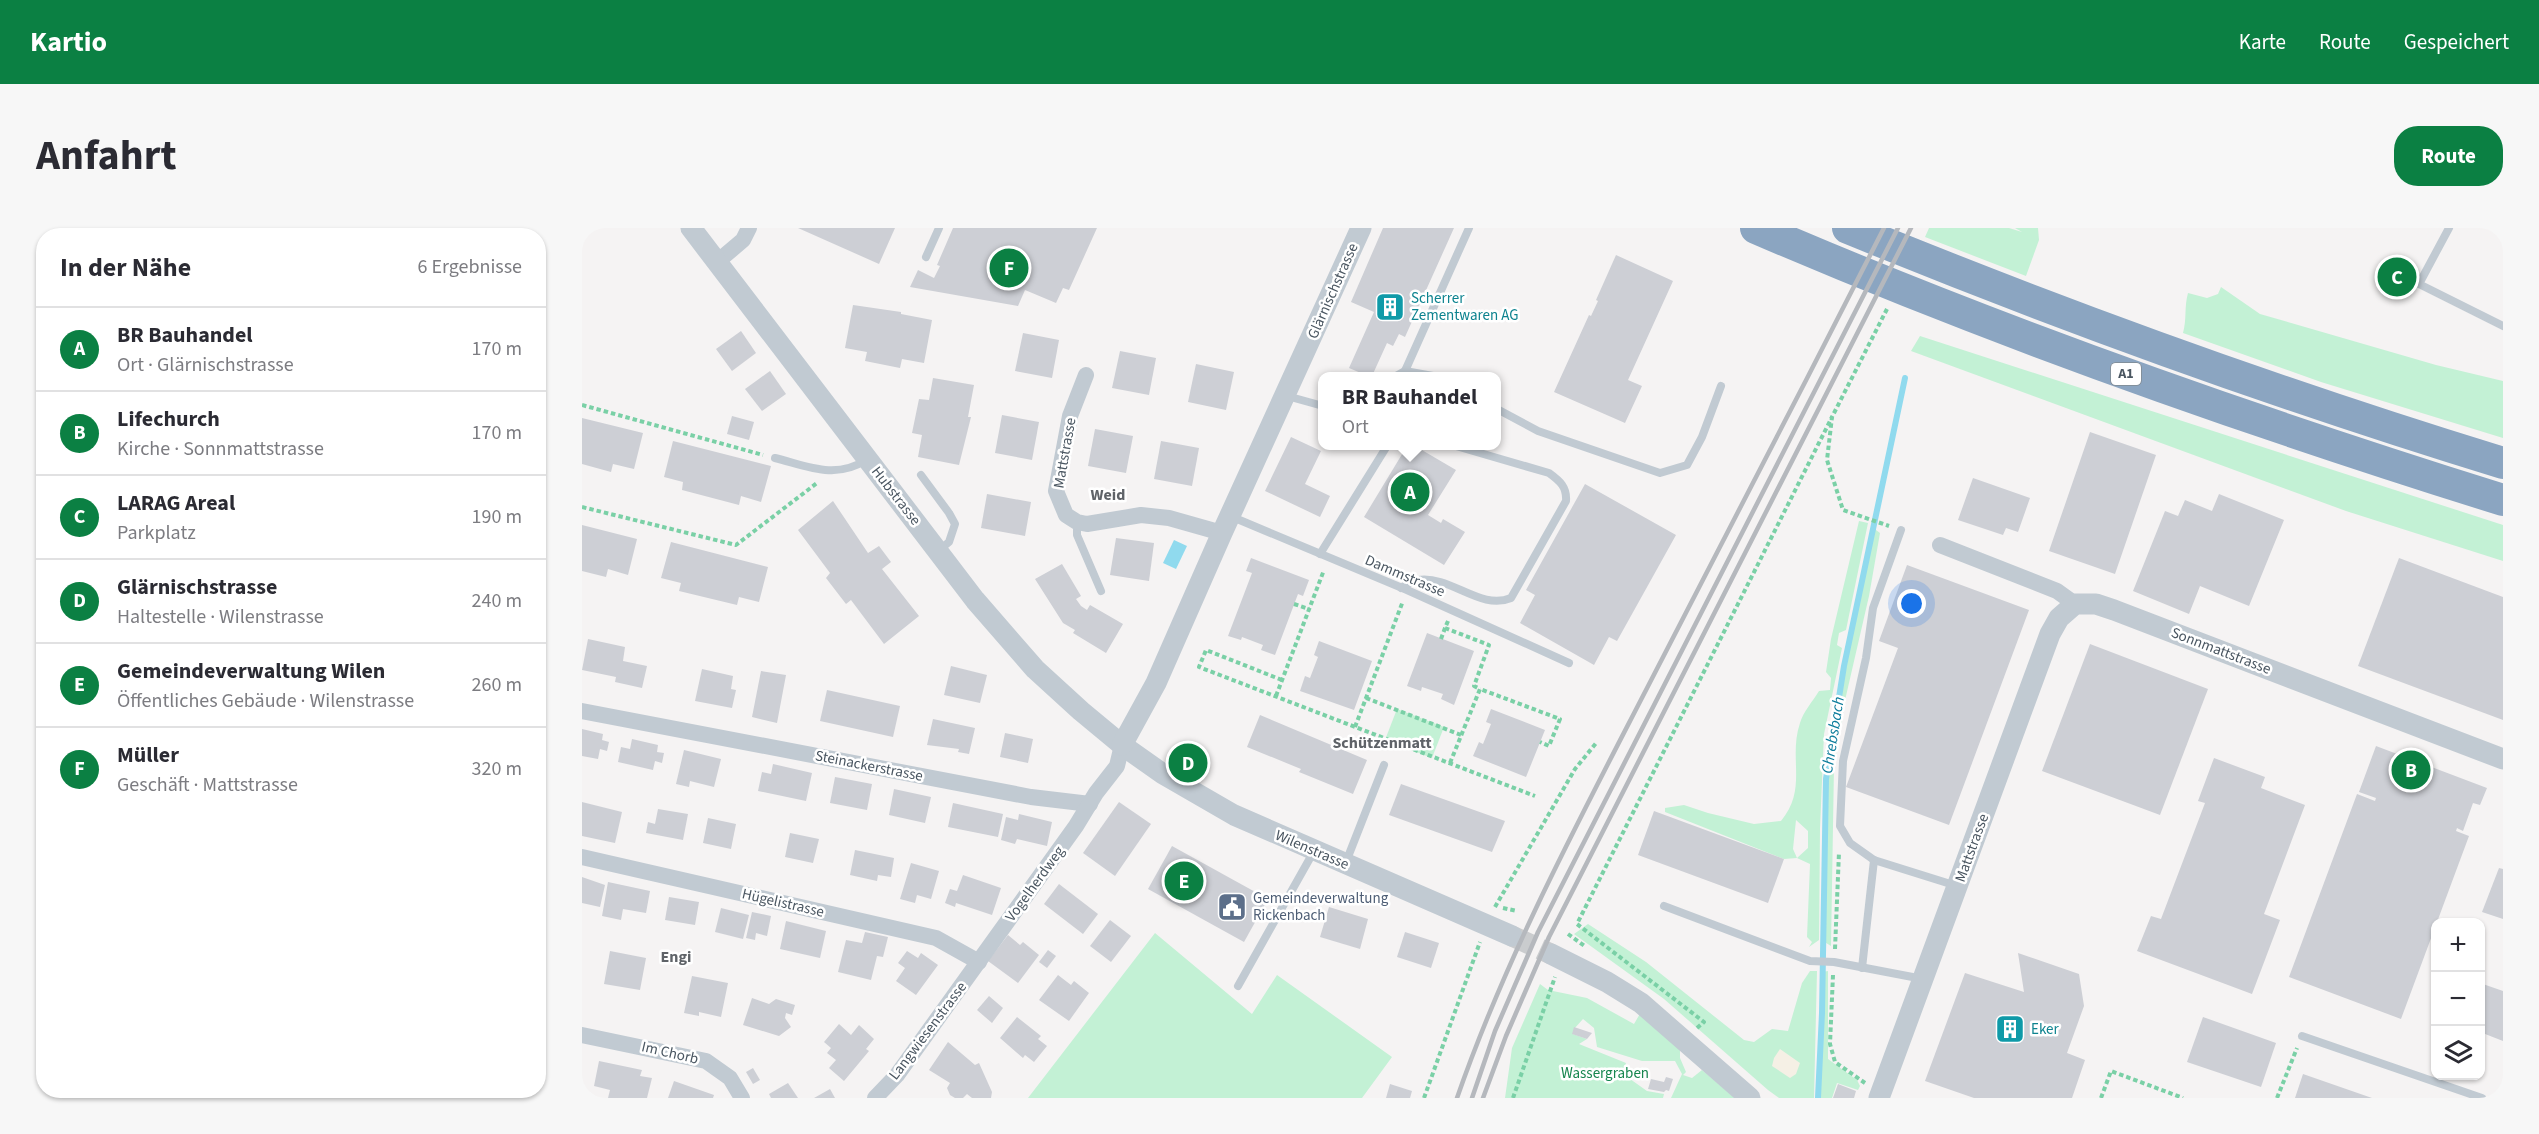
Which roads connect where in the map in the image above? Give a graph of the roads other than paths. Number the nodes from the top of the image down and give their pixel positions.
1 (691, 228) edge
2 (749, 228) edge
3 (939, 228) edge
4 (1361, 228) edge
5 (1469, 228) edge
6 (1756, 228) edge
7 (1848, 228) edge
8 (2449, 228) edge
9 (926, 257) dead end
10 (717, 262) junction
11 (2503, 326) edge
12 (1405, 370) junction
13 (1402, 372) edge
14 (1414, 372) edge
15 (1086, 375) dead end
16 (1721, 386) dead end
17 (1286, 395) junction
18 (1318, 404) edge
19 (1501, 411) edge
20 (1385, 450) edge
21 (1470, 450) edge
22 (775, 458) road end
23 (867, 459) junction
24 (2503, 463) edge
25 (921, 475) dead end
26 (2503, 500) edge
27 (1077, 522) junction
28 (1226, 525) junction
29 (1901, 530) dead end
30 (1940, 545) dead end
31 (938, 551) junction
32 (1324, 556) junction
33 (1404, 589) junction
34 (1101, 591) dead end
35 (2075, 604) junction
36 (1569, 663) dead end
37 (582, 711) edge
38 (1122, 745) junction
39 (2503, 759) edge
40 (1384, 765) dead end
41 (1090, 804) junction
42 (1314, 851) junction
43 (582, 858) edge
44 (1874, 860) junction
45 (1345, 864) junction
46 (1958, 886) junction
47 (1664, 906) dead end
48 (1512, 936) tunnel mouth
49 (1551, 954) tunnel mouth
50 (979, 962) junction
51 (1862, 968) junction
52 (1923, 979) junction
53 (1238, 986) dead end
54 (582, 1035) edge
55 (2302, 1036) road end
56 (742, 1098) edge
57 (874, 1098) edge
58 (1750, 1098) edge
59 (1879, 1098) edge
60 (2482, 1098) edge

1 - 10 street, Hubstrasse
2 - 10 street
3 - 9 lane
4 - 17 street, Glärnischstrasse
5 - 12 lane
6 - 26 highway, A1
7 - 24 highway, A1
8 - 11 lane
10 - 23 street, Hubstrasse
12 - 13 lane
12 - 14 lane
15 - 27 street, Mattstrasse
16 - 19 lane
17 - 18 lane
17 - 28 street, Glärnischstrasse
20 - 32 lane
21 - 33 lane
22 - 23 lane
23 - 31 street, Hubstrasse
25 - 31 lane
27 - 28 street
27 - 34 lane
28 - 32 lane, Dammstrasse
28 - 38 street, Glärnischstrasse
29 - 44 lane
30 - 35 street, Sonnmattstrasse
31 - 38 street, Hubstrasse
32 - 33 lane, Dammstrasse
33 - 36 lane, Dammstrasse
35 - 39 street, Sonnmattstrasse
35 - 46 street, Mattstrasse
37 - 41 street, Steinackerstrasse
38 - 41 street
38 - 42 street, Wilenstrasse
40 - 45 lane
41 - 50 street, Vogelherdweg
42 - 45 street, Wilenstrasse
42 - 53 lane
43 - 50 street, Hügelistrasse
44 - 46 lane
44 - 51 lane
45 - 48 street, Wilenstrasse
46 - 52 street, Mattstrasse
47 - 51 lane
49 - 58 street
50 - 57 street, Langwiesenstrasse
51 - 52 lane
52 - 59 street, Mattstrasse
54 - 56 street, Im Chorb
55 - 60 lane

